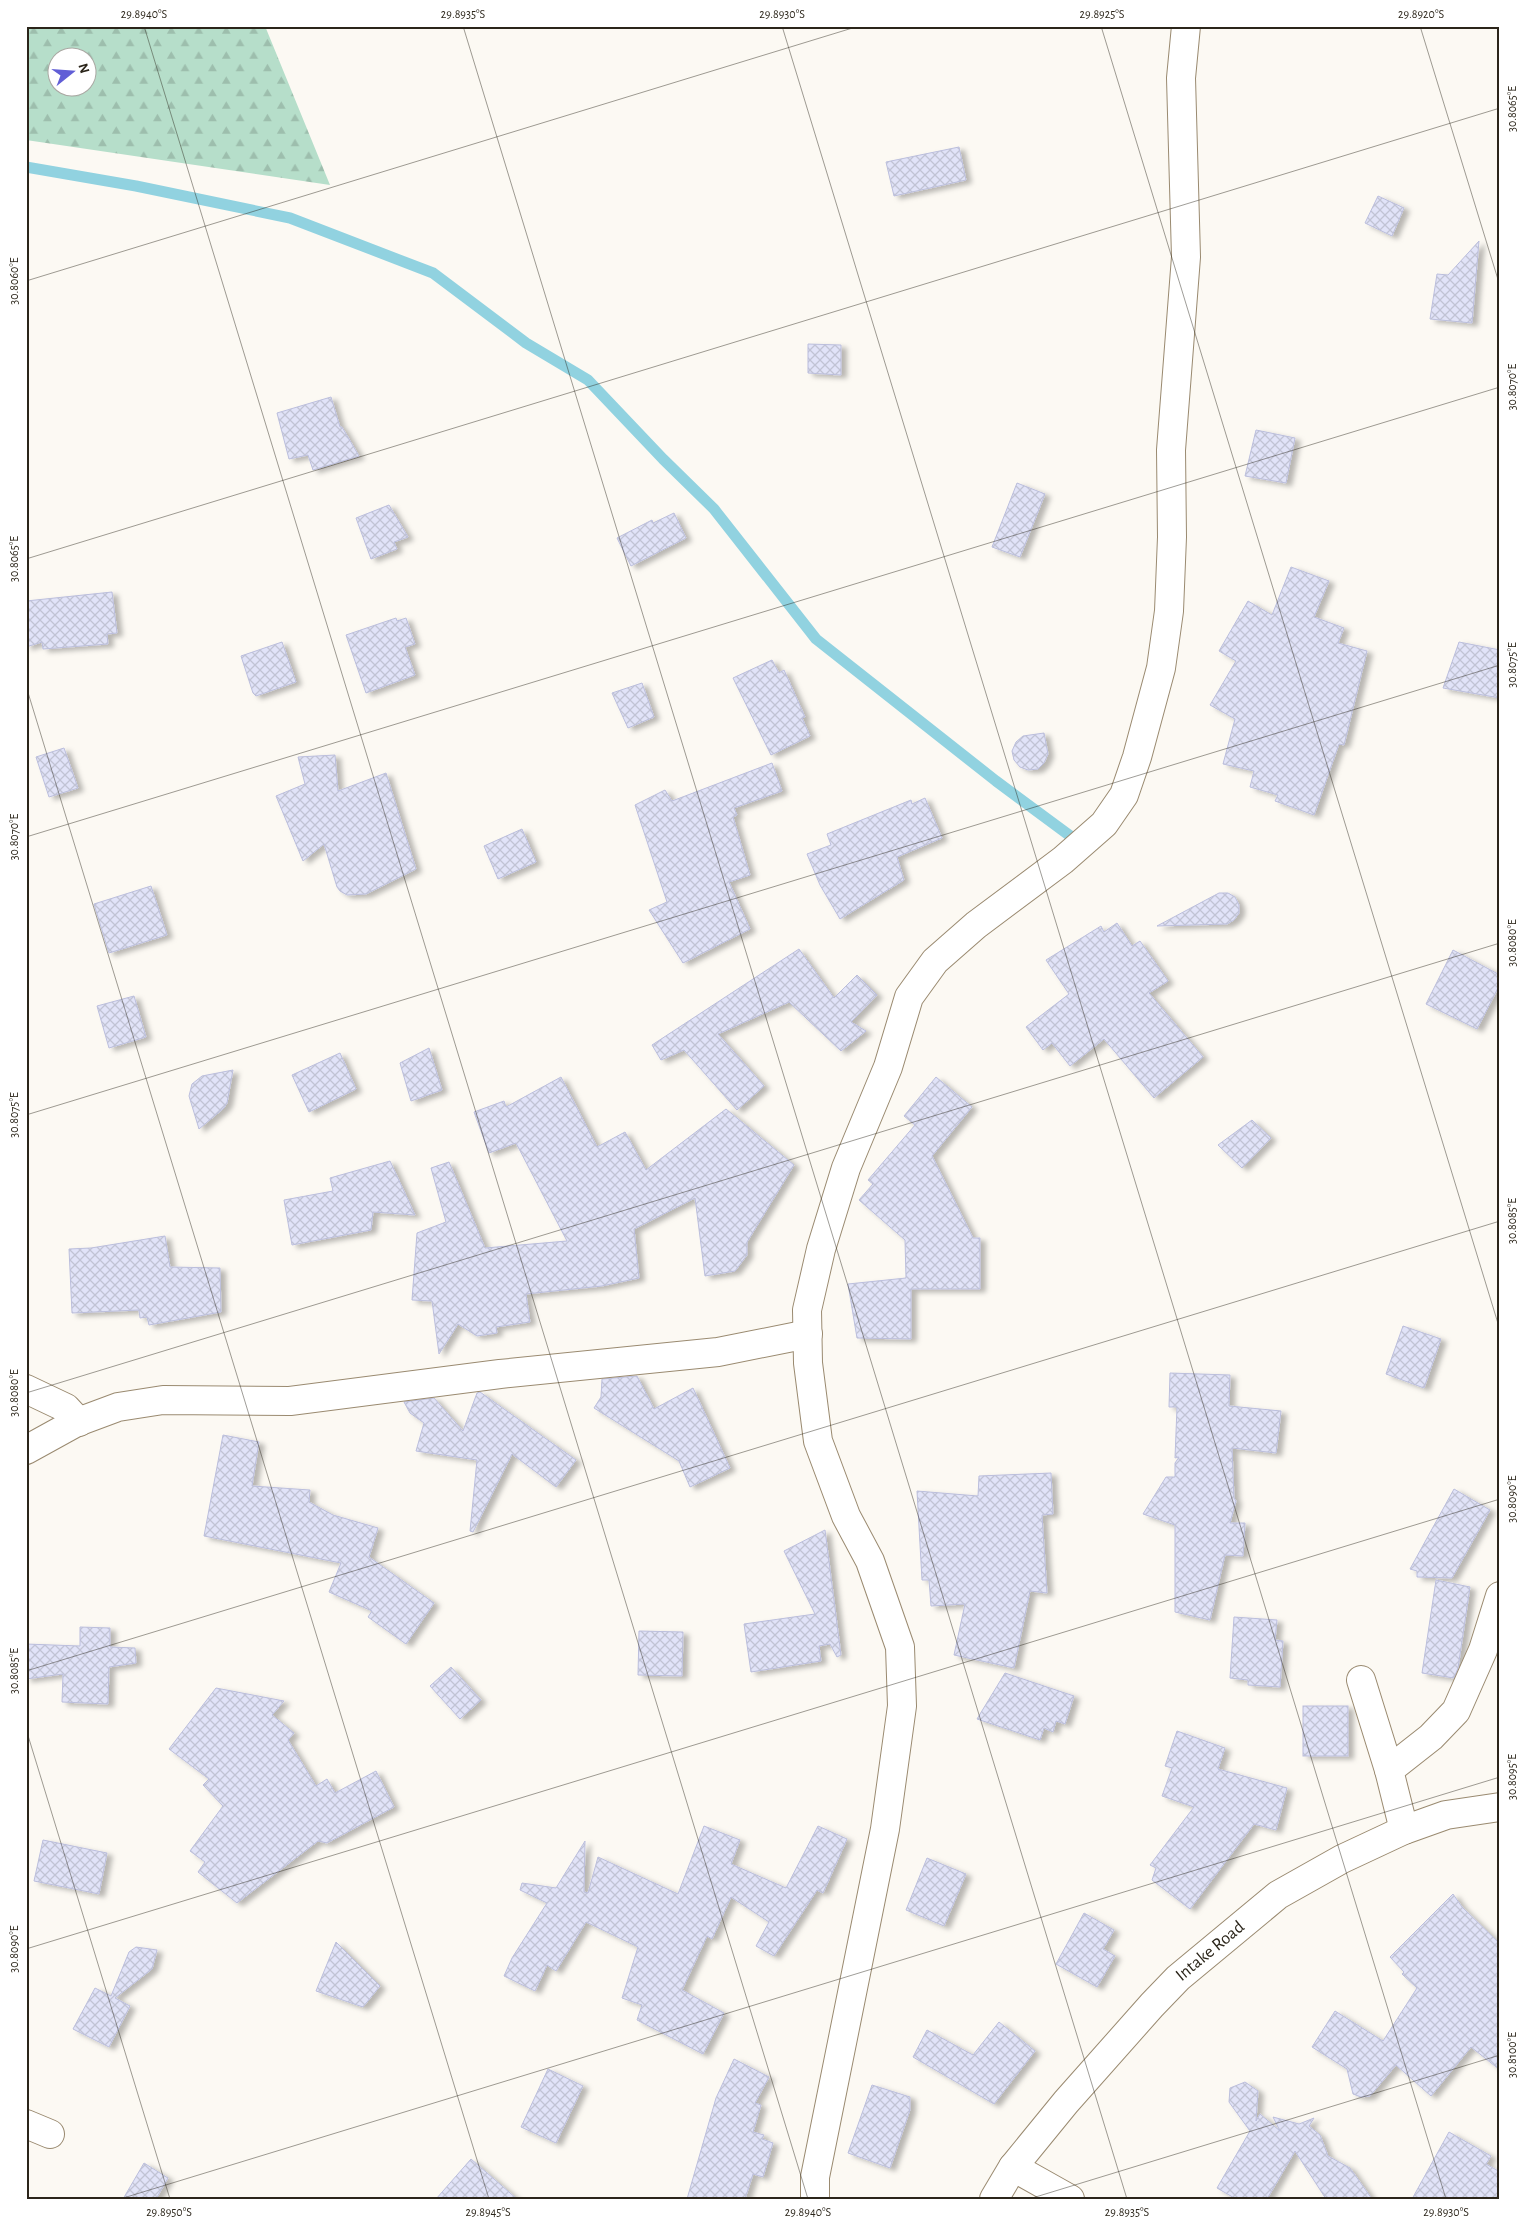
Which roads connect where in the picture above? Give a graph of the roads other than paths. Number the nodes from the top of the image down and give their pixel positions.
1 (1186, 26) edge
2 (808, 1334) junction
3 (26, 1389) edge
4 (79, 1422) junction
5 (26, 1450) edge
6 (1500, 1596) edge
7 (1360, 1680) dead end
8 (1389, 1770) junction
9 (1500, 1807) edge
10 (1404, 1830) junction
11 (1013, 2167) junction
12 (815, 2199) edge
13 (994, 2199) edge
14 (1070, 2199) edge

1 - 2 street
2 - 4 street
2 - 12 street
3 - 4 street
4 - 5 street
6 - 8 street
7 - 8 street
8 - 10 street
9 - 10 street, Intake Road
10 - 11 street, Intake Road
11 - 13 street, Intake Road
11 - 14 street

